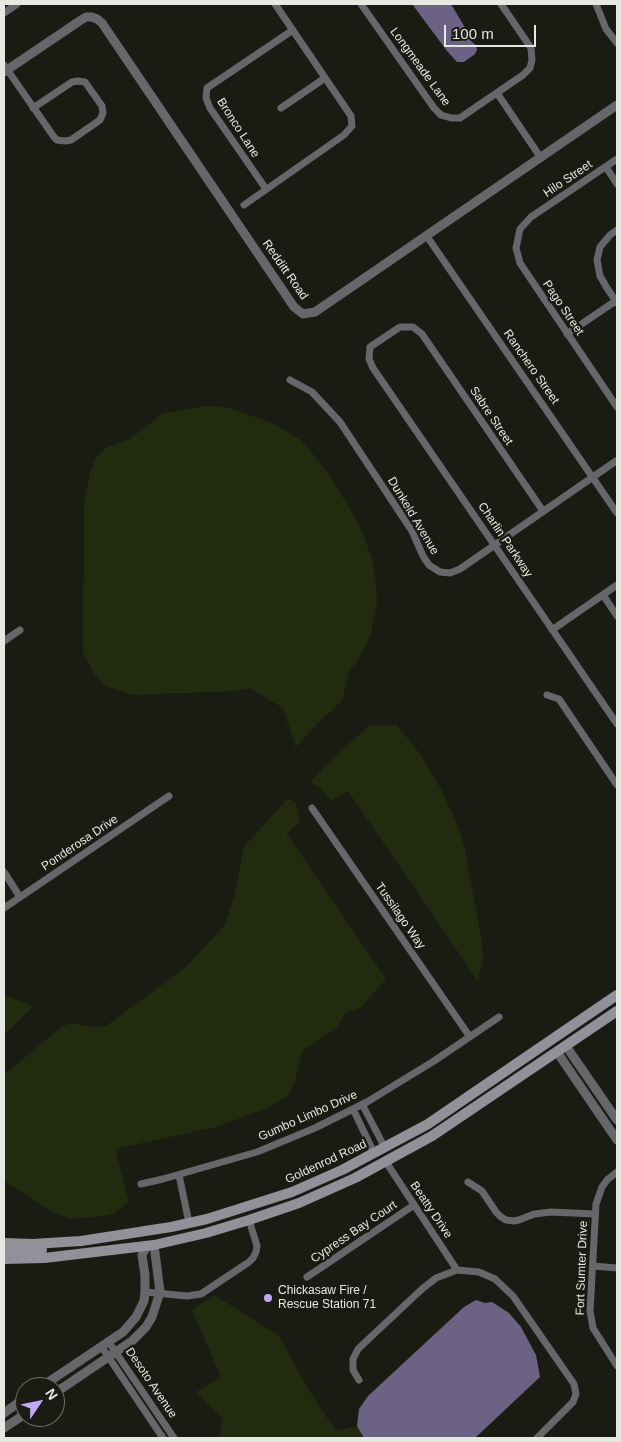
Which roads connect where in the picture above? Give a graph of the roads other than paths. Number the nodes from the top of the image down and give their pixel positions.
1 (17, 4) edge
2 (275, 4) edge
3 (361, 4) edge
4 (501, 4) edge
5 (596, 4) edge
6 (4, 13) edge
7 (293, 30) junction
8 (617, 43) edge
9 (5, 69) edge
10 (325, 78) junction
11 (496, 93) junction
12 (617, 105) edge
13 (33, 108) junction
14 (281, 108) dead end
15 (541, 158) junction
16 (617, 159) edge
17 (606, 167) junction
18 (617, 184) edge
19 (266, 189) junction
20 (244, 205) dead end
21 (531, 218) joint
22 (617, 230) edge
23 (426, 235) junction
24 (617, 301) edge
25 (567, 334) junction
26 (373, 368) joint
27 (290, 380) dead end
28 (617, 407) edge
29 (616, 461) edge
30 (593, 477) junction
31 (543, 511) junction
32 (617, 512) edge
33 (494, 544) junction
34 (617, 585) edge
35 (603, 595) junction
36 (617, 616) edge
37 (20, 630) dead end
38 (552, 630) junction
39 (4, 641) edge
40 (547, 695) dead end
41 (617, 724) edge
42 (617, 785) edge
43 (169, 796) dead end
44 (312, 808) dead end
45 (4, 872) edge
46 (20, 897) junction
47 (4, 908) edge
48 (617, 995) edge
49 (617, 1011) edge
50 (499, 1017) dead end
51 (576, 1023) junction
52 (470, 1037) junction
53 (554, 1039) junction
54 (566, 1046) junction
55 (557, 1052) junction
56 (362, 1104) junction
57 (354, 1109) junction
58 (465, 1115) junction
59 (617, 1120) edge
60 (371, 1123) junction
61 (362, 1127) junction
62 (617, 1140) edge
63 (385, 1148) junction
64 (374, 1153) junction
65 (386, 1162) junction
66 (617, 1172) edge
67 (179, 1175) junction
68 (468, 1182) dead end
69 (141, 1184) dead end
70 (414, 1205) junction
71 (595, 1214) junction
72 (249, 1220) junction
73 (189, 1223) junction
74 (172, 1227) junction
75 (81, 1242) junction
76 (4, 1243) edge
77 (151, 1245) junction
78 (4, 1252) edge
79 (4, 1259) edge
80 (593, 1266) junction
81 (617, 1268) edge
82 (457, 1270) junction
83 (307, 1277) dead end
84 (146, 1292) junction
85 (160, 1292) junction
86 (105, 1344) junction
87 (112, 1354) junction
88 (617, 1366) edge
89 (57, 1377) edge
90 (359, 1380) dead end
91 (65, 1386) edge
92 (15, 1405) edge
93 (4, 1413) edge
94 (15, 1421) edge
95 (4, 1428) edge
96 (163, 1438) edge
97 (174, 1438) edge
98 (536, 1438) edge

1 - 6 street
2 - 7 street
3 - 11 street, Longmeade Lane
4 - 11 street, Longmeade Lane
5 - 8 street
7 - 10 street
7 - 19 street, Bronco Lane
9 - 13 street
9 - 23 street, Redditt Road
10 - 14 street
10 - 19 street
11 - 15 street
12 - 15 street, Redditt Road
13 - 13 street
15 - 23 street, Redditt Road
16 - 17 street, Hilo Street
17 - 18 street
17 - 21 street, Hilo Street
19 - 20 street
21 - 25 street, Pago Street
22 - 24 street
23 - 30 street, Ranchero Street
24 - 25 street
25 - 28 street, Pago Street
26 - 31 street, Sabre Street
26 - 33 street, Charlin Parkway
27 - 33 street, Dunkeld Avenue
29 - 30 street, Dunkeld Avenue
30 - 31 street, Dunkeld Avenue
30 - 32 street, Ranchero Street
31 - 33 street, Dunkeld Avenue
33 - 38 street, Charlin Parkway
34 - 35 street
35 - 36 street
35 - 38 street
37 - 39 street
38 - 41 street, Charlin Parkway
40 - 42 street
43 - 46 street, Ponderosa Drive
44 - 52 street, Tussilago Way
45 - 46 street
46 - 47 street, Ponderosa Drive
48 - 51 main road, Goldenrod Road
49 - 54 main road, Goldenrod Road
50 - 52 street, Gumbo Limbo Drive
51 - 53 main road, Goldenrod Road
51 - 55 main road
52 - 56 street, Gumbo Limbo Drive
53 - 58 main road
53 - 63 main road, Goldenrod Road
54 - 55 main road, Goldenrod Road
54 - 59 street
55 - 58 main road, Goldenrod Road
55 - 62 street
56 - 57 street, Gumbo Limbo Drive
56 - 60 street
57 - 61 street
57 - 67 street, Gumbo Limbo Drive
58 - 65 main road, Goldenrod Road
60 - 61 street
60 - 63 street
61 - 64 street
63 - 64 main road, Goldenrod Road
64 - 73 main road, Goldenrod Road
65 - 70 street, Beatty Drive
65 - 72 main road, Goldenrod Road
66 - 71 street, Fort Sumter Drive
67 - 69 street, Gumbo Limbo Drive
67 - 73 street
68 - 71 street
70 - 82 street, Beatty Drive
70 - 83 street, Cypress Bay Court
71 - 80 street, Fort Sumter Drive
72 - 77 main road, Goldenrod Road
72 - 85 street
73 - 74 main road, Goldenrod Road
74 - 75 main road, Goldenrod Road
74 - 77 main road
75 - 76 main road, Goldenrod Road
75 - 78 main road
77 - 79 main road, Goldenrod Road
77 - 84 street
77 - 85 street
80 - 81 street
80 - 88 street, Fort Sumter Drive
82 - 90 street
82 - 98 street
84 - 85 street
84 - 86 street
85 - 87 street
86 - 87 street, Desoto Avenue
86 - 89 street
87 - 91 street
87 - 96 street, Desoto Avenue
87 - 97 street, Desoto Avenue
92 - 93 street
94 - 95 street

